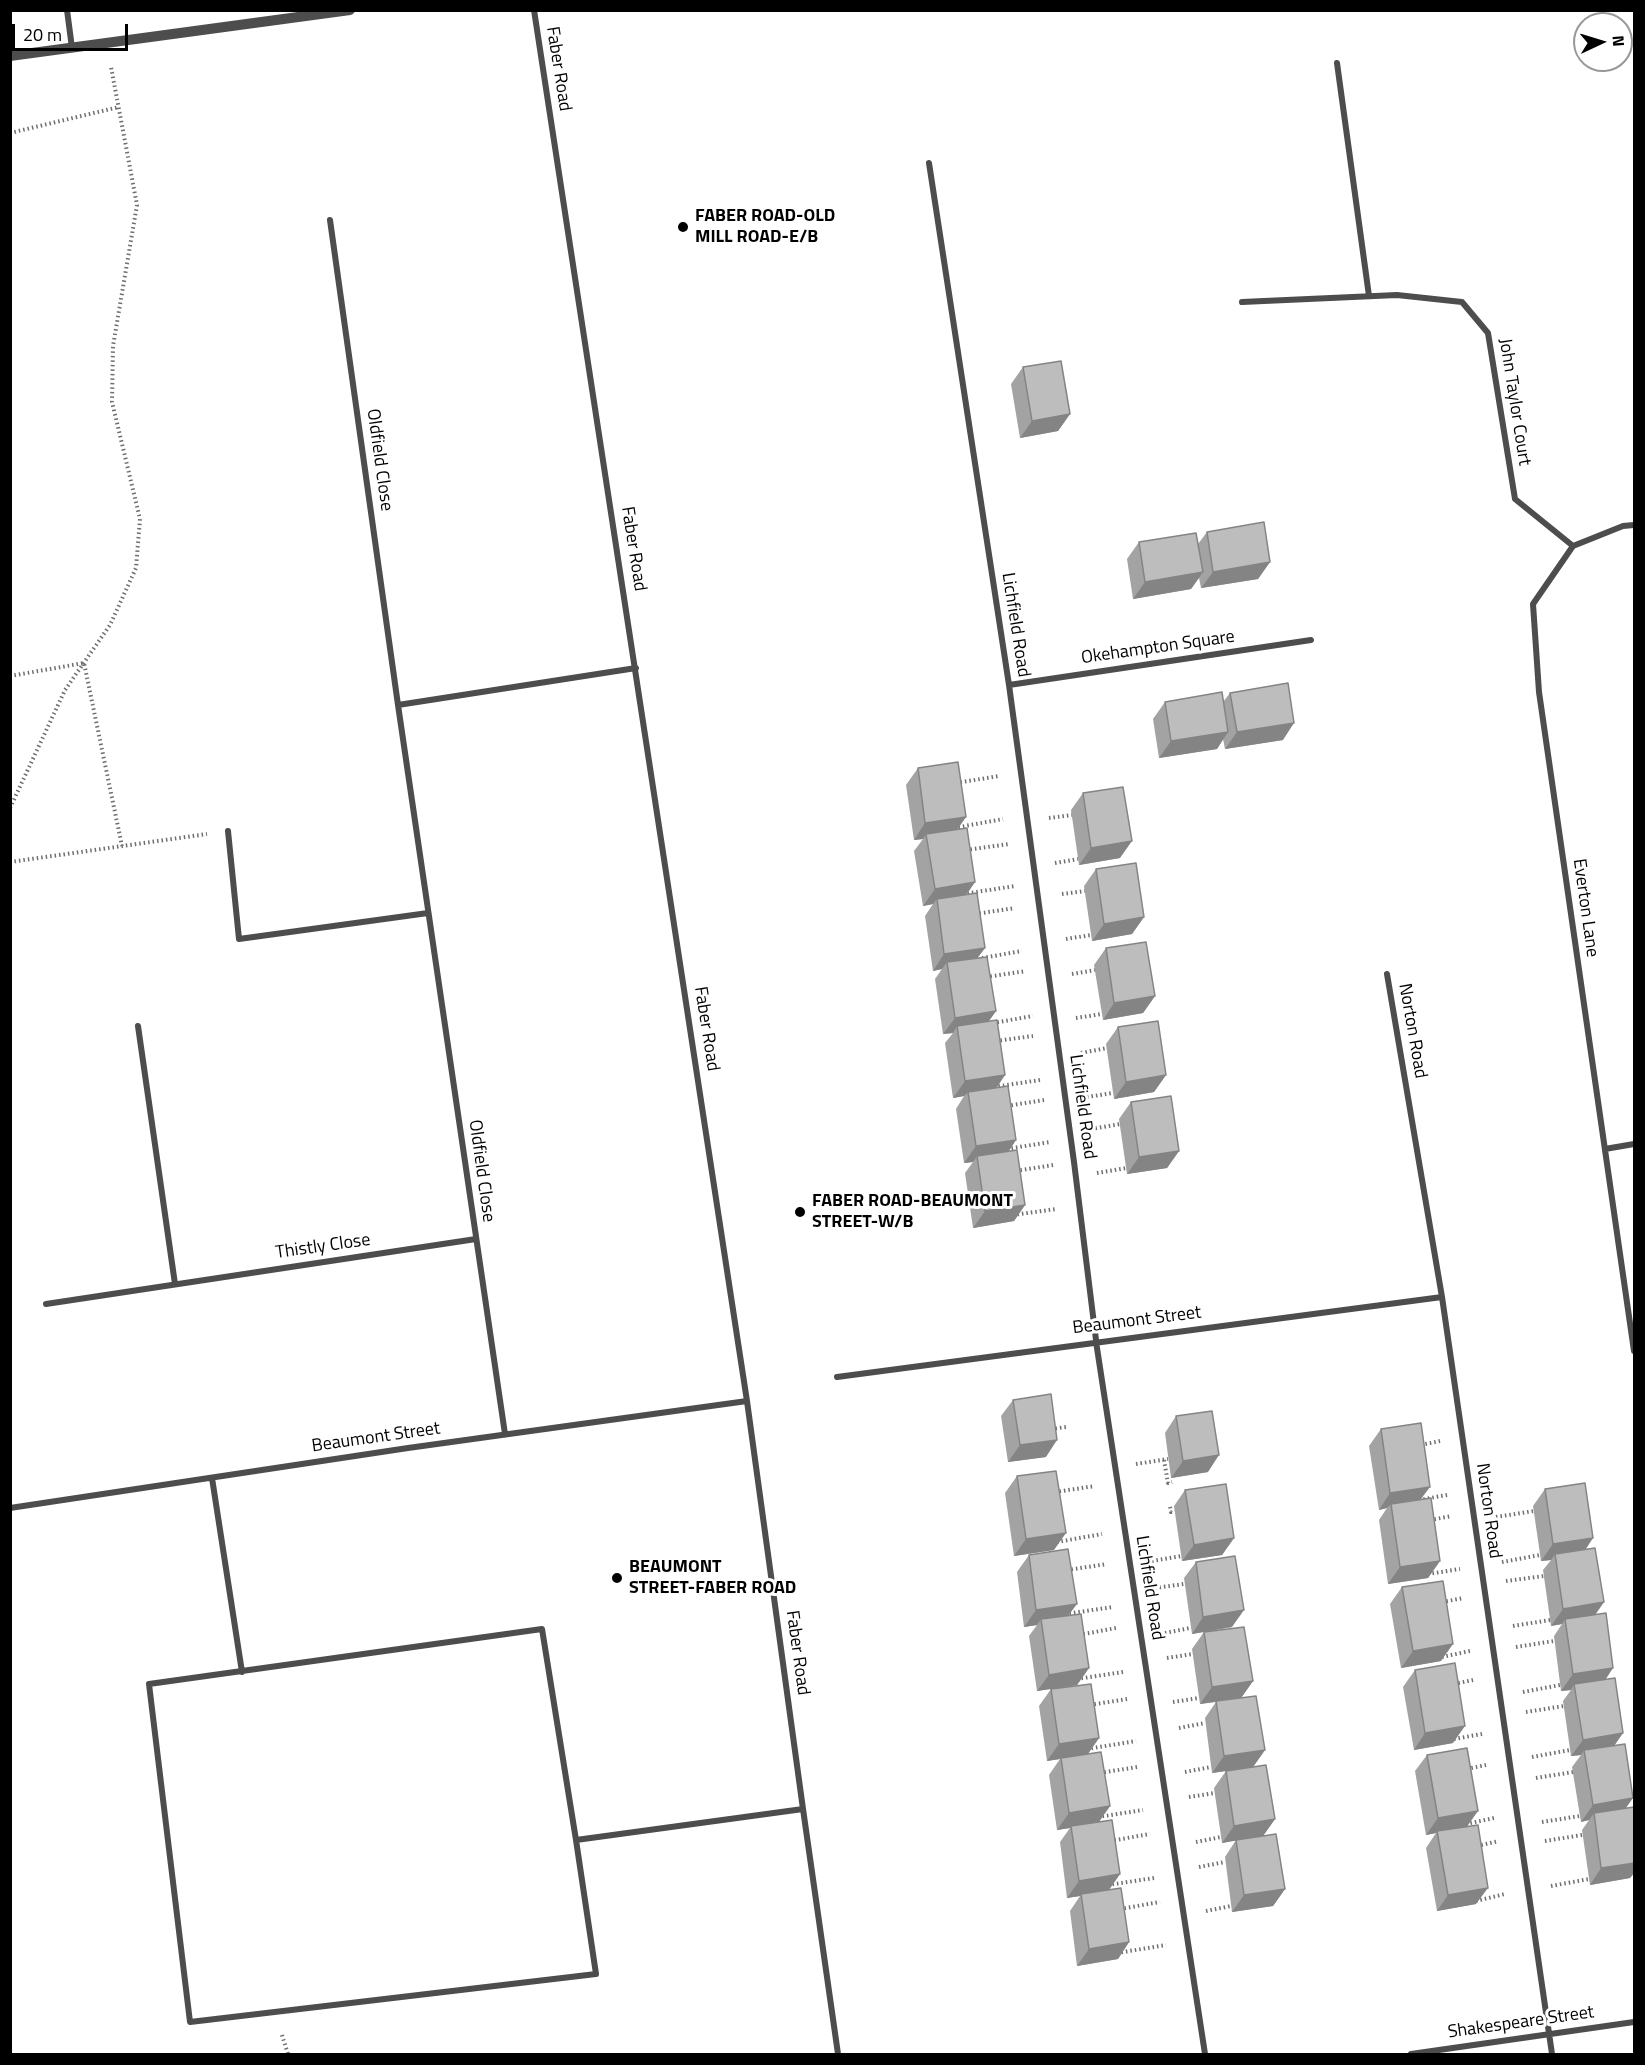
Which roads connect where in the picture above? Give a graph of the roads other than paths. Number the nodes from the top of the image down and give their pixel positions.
1 (67, 10) edge
2 (350, 10) edge
3 (534, 10) edge
4 (72, 48) junction
5 (10, 56) edge
6 (1336, 63) dead end
7 (929, 164) dead end
8 (330, 220) dead end
9 (1369, 296) junction
10 (1242, 302) dead end
11 (1635, 525) edge
12 (1573, 546) junction
13 (1311, 640) dead end
14 (636, 668) junction
15 (1009, 685) junction
16 (398, 705) junction
17 (228, 831) road end
18 (428, 913) junction
19 (1387, 974) dead end
20 (138, 1026) dead end
21 (1635, 1144) edge
22 (1605, 1149) junction
23 (476, 1239) junction
24 (175, 1284) junction
25 (1442, 1297) junction
26 (46, 1304) dead end
27 (1096, 1341) junction
28 (1635, 1351) edge
29 (837, 1377) dead end
30 (747, 1401) junction
31 (505, 1434) junction
32 (212, 1478) junction
33 (10, 1508) edge
34 (242, 1672) junction
35 (802, 1809) junction
36 (576, 1840) junction
37 (1635, 2022) edge
38 (1550, 2034) junction
39 (838, 2055) edge
40 (1205, 2055) edge
41 (1411, 2055) edge
42 (1552, 2055) edge

1 - 4 street
2 - 4 street
3 - 14 street, Faber Road
4 - 5 street
6 - 9 street
7 - 15 street, Lichfield Road
8 - 16 street, Oldfield Close
9 - 10 street, John Taylor Court
9 - 12 street, John Taylor Court
11 - 12 street
12 - 22 street, Everton Lane
13 - 15 street, Okehampton Square
14 - 16 street
14 - 30 street, Faber Road
15 - 27 street, Lichfield Road
16 - 18 street, Oldfield Close
17 - 18 street
18 - 23 street, Oldfield Close
19 - 25 street, Norton Road
20 - 24 street
21 - 22 street
22 - 28 street, Everton Lane
23 - 24 street, Thistly Close
23 - 31 street, Oldfield Close
24 - 26 street, Thistly Close
25 - 27 street, Beaumont Street
25 - 38 street, Norton Road
27 - 29 street, Beaumont Street
27 - 40 street, Lichfield Road
30 - 31 street, Beaumont Street
30 - 35 street, Faber Road
31 - 32 street, Beaumont Street
32 - 33 street, Beaumont Street
32 - 34 street
34 - 36 street
34 - 36 street
35 - 36 street
35 - 39 street, Faber Road
37 - 38 street, Shakespeare Street
38 - 41 street, Shakespeare Street
38 - 42 street, Norton Road

